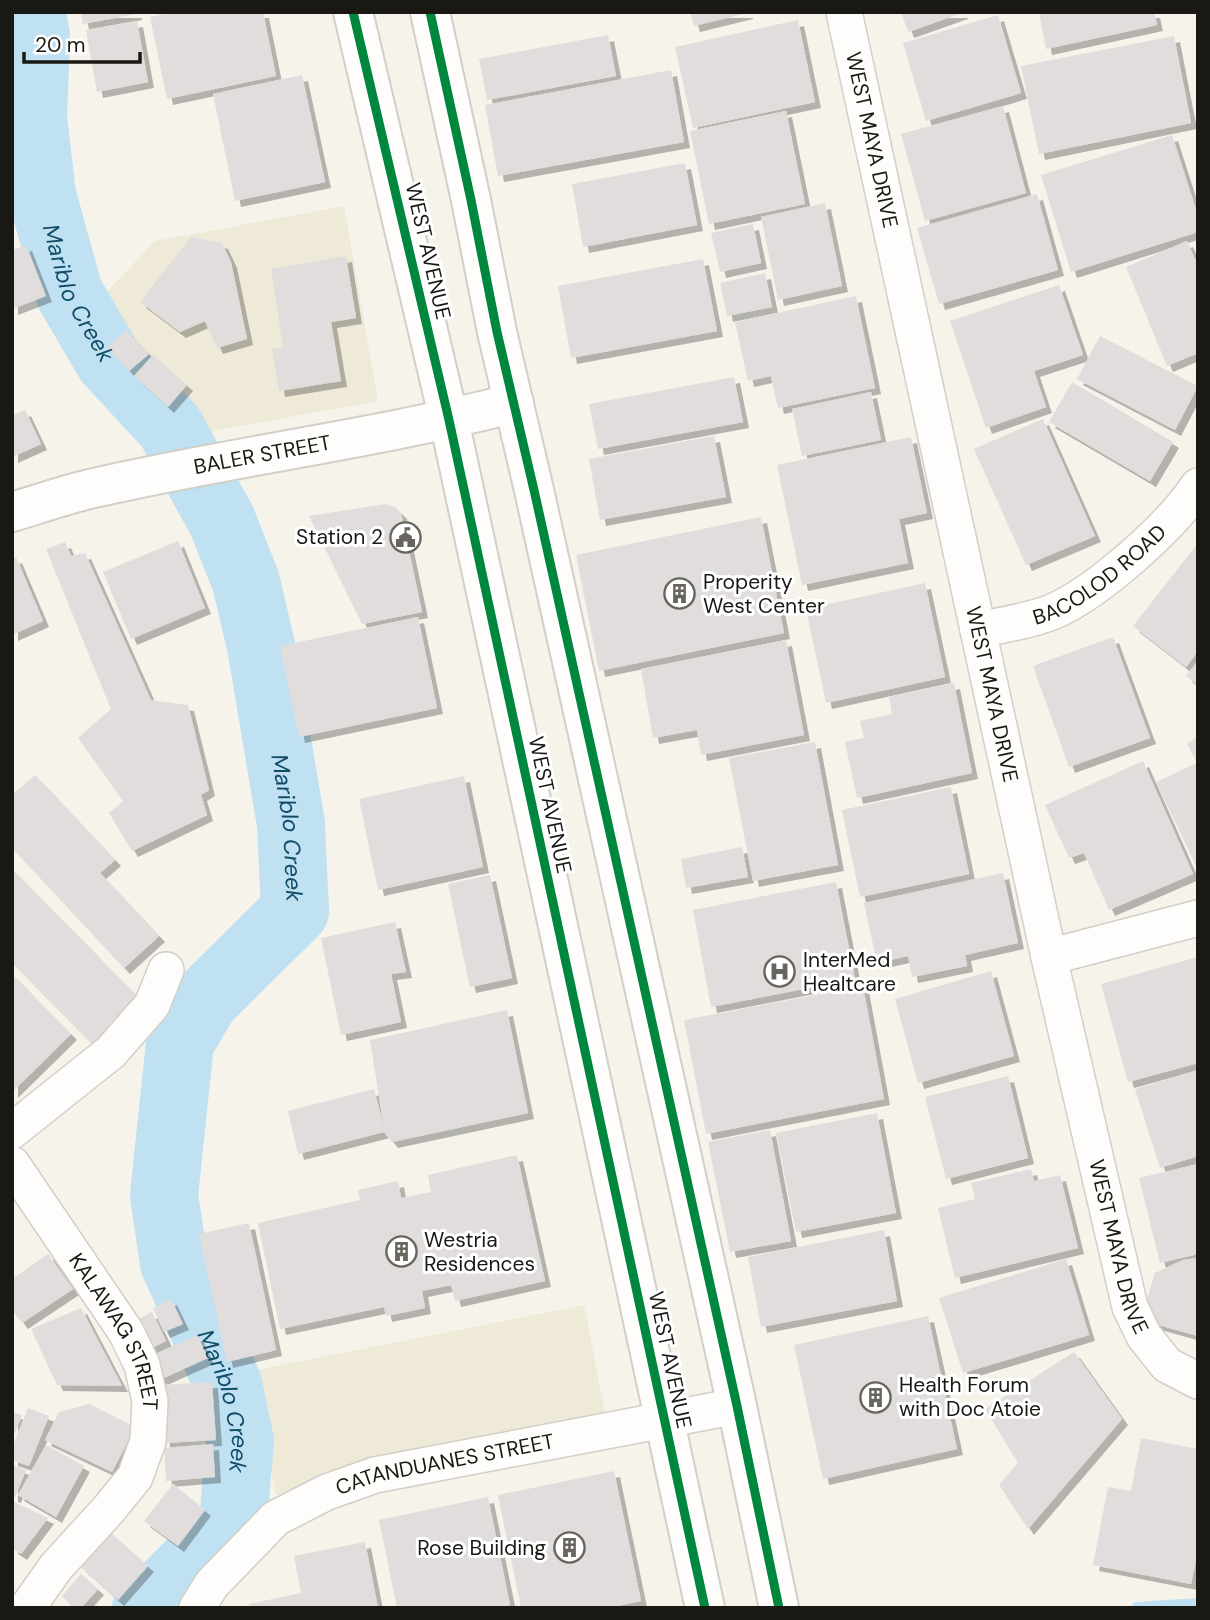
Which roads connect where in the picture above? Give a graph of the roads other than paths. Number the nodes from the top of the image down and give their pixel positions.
1 (353, 12) edge
2 (430, 12) edge
3 (844, 12) edge
4 (514, 403) junction
5 (450, 420) junction
6 (1198, 486) edge
7 (12, 512) edge
8 (978, 630) junction
9 (1198, 918) edge
10 (1049, 957) junction
11 (166, 970) dead end
12 (12, 1131) edge
13 (12, 1164) edge
14 (1198, 1381) edge
15 (737, 1406) junction
16 (665, 1421) junction
17 (27, 1608) edge
18 (197, 1608) edge
19 (705, 1608) edge
20 (779, 1608) edge

1 - 5 main road, WEST AVENUE
2 - 4 main road
3 - 8 street, WEST MAYA DRIVE
4 - 5 main road, BALER STREET
4 - 15 main road
5 - 7 main road, BALER STREET
5 - 16 main road, WEST AVENUE
6 - 8 street, BACOLOD ROAD
8 - 10 street, WEST MAYA DRIVE
9 - 10 street
10 - 14 street, WEST MAYA DRIVE
11 - 12 street
13 - 17 street, KALAWAG STREET
15 - 16 street, CATANDUANES STREET
15 - 20 main road
16 - 18 street, CATANDUANES STREET
16 - 19 main road, WEST AVENUE

